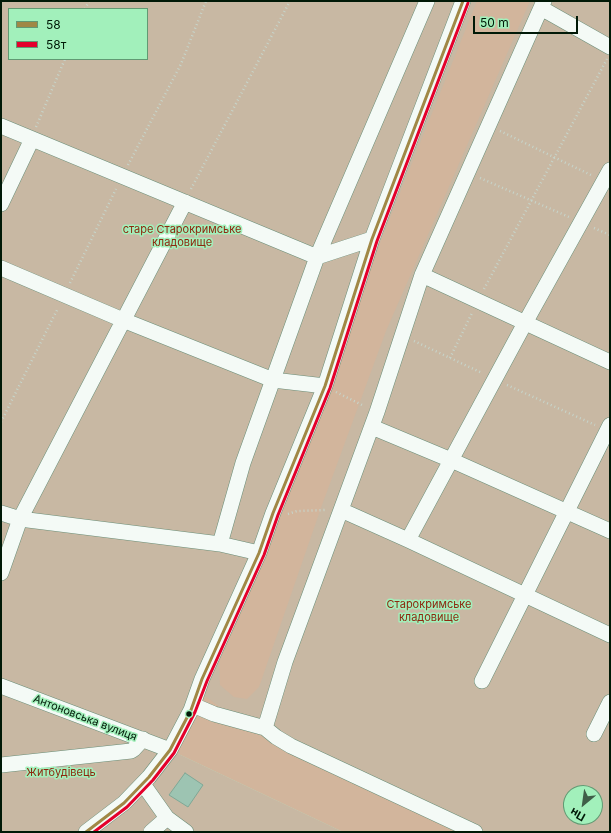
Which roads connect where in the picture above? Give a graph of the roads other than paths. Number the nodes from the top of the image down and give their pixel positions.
1 (427, 1) edge
2 (463, 1) edge
3 (542, 4) edge
4 (610, 47) edge
5 (1, 126) edge
6 (32, 139) junction
7 (607, 175) edge
8 (185, 202) junction
9 (1, 204) edge
10 (372, 239) junction
11 (317, 257) junction
12 (1, 268) edge
13 (422, 275) junction
14 (124, 320) junction
15 (525, 323) junction
16 (610, 362) edge
17 (273, 380) junction
18 (325, 386) junction
19 (610, 425) edge
20 (372, 427) junction
21 (451, 460) junction
22 (341, 510) junction
23 (567, 512) junction
24 (1, 513) edge
25 (20, 519) junction
26 (610, 531) edge
27 (408, 540) junction
28 (220, 544) junction
29 (259, 553) junction
30 (1, 573) edge
31 (525, 595) junction
32 (610, 635) edge
33 (482, 681) dead end
34 (1, 686) edge
35 (610, 702) edge
36 (193, 705) junction
37 (264, 728) junction
38 (594, 734) dead end
39 (143, 739) junction
40 (170, 750) junction
41 (1, 765) edge
42 (143, 784) junction
43 (167, 818) junction
44 (86, 832) edge
45 (151, 832) edge
46 (186, 832) edge
47 (475, 832) edge

1 - 11 street
2 - 10 street
3 - 4 street
3 - 13 street
5 - 6 street
6 - 8 street
6 - 9 street
7 - 15 street
8 - 11 street
8 - 14 street
10 - 11 street
10 - 18 street
11 - 17 street
12 - 14 street
13 - 15 street
13 - 20 street
14 - 17 street
14 - 25 street
15 - 16 street
15 - 21 street
17 - 18 street
17 - 28 street
18 - 29 street
19 - 23 street
20 - 21 street
20 - 22 street
21 - 23 street
21 - 27 street
22 - 27 street
22 - 37 street
23 - 26 street
23 - 31 street
24 - 25 street
25 - 28 street
25 - 30 street
27 - 31 street
28 - 29 street
29 - 36 street
31 - 32 street
31 - 33 street
34 - 39 street, Антоновська вулиця
35 - 38 street
36 - 37 street
36 - 40 street
37 - 47 street
39 - 40 street, Антоновська вулиця
39 - 41 street
40 - 42 street
42 - 43 street
42 - 44 street
43 - 45 street
43 - 46 street

